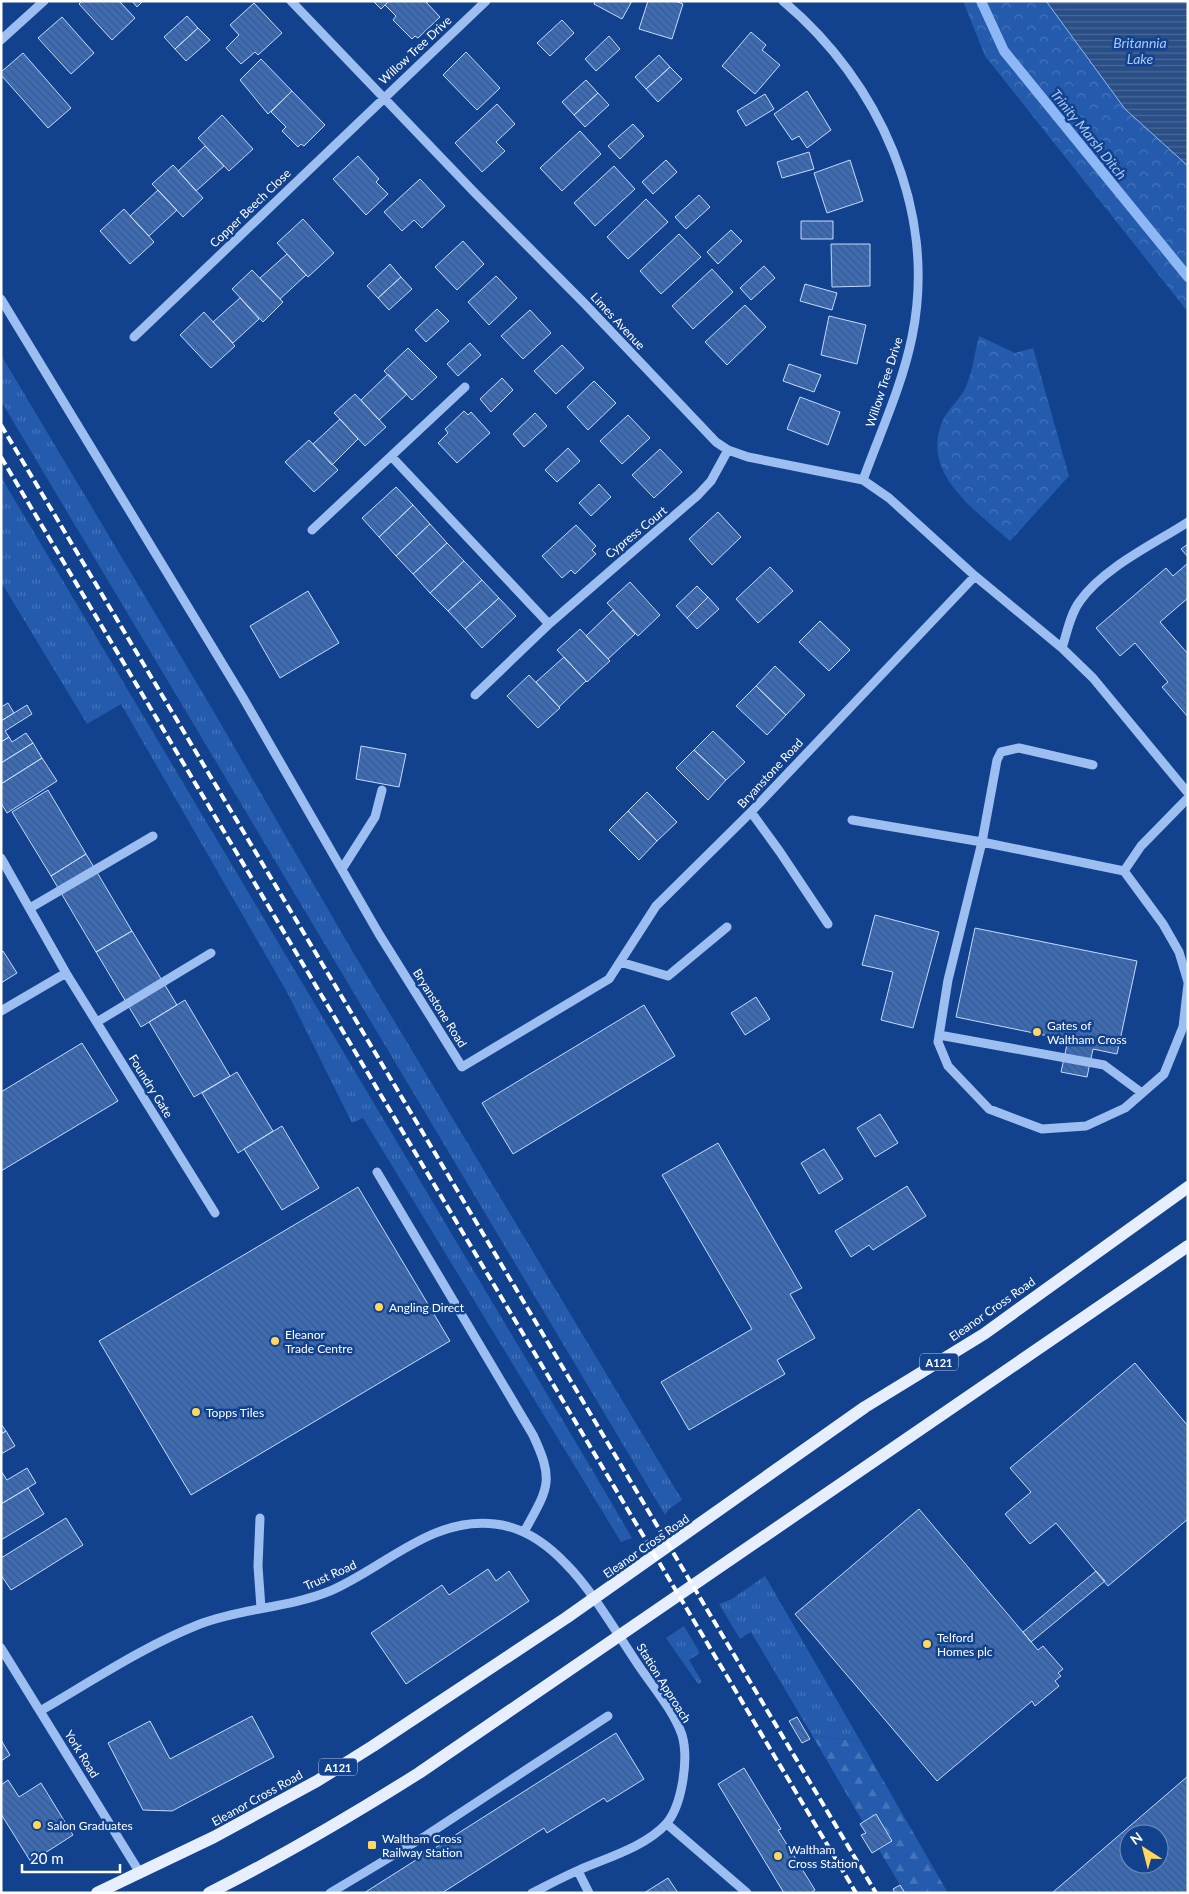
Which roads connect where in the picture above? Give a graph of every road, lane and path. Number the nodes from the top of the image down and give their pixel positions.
1 (44, 1) edge
2 (291, 1) edge
3 (486, 1) edge
4 (783, 1) edge
5 (1, 40) edge
6 (384, 96) junction
7 (1, 299) edge
8 (134, 337) dead end
9 (465, 387) dead end
10 (728, 450) junction
11 (391, 456) junction
12 (863, 480) junction
13 (1188, 522) edge
14 (312, 530) dead end
15 (975, 576) junction
16 (549, 624) junction
17 (1062, 648) junction
18 (475, 695) dead end
19 (1093, 765) dead end
20 (382, 790) dead end
21 (1188, 793) edge
22 (1188, 798) edge
23 (751, 812) junction
24 (852, 820) dead end
25 (153, 836) dead end
26 (982, 842) junction
27 (1, 858) edge
28 (342, 869) junction
29 (1124, 871) junction
30 (30, 908) junction
31 (828, 924) dead end
32 (727, 927) dead end
33 (211, 953) dead end
34 (620, 962) junction
35 (66, 973) junction
36 (1188, 983) edge
37 (1, 1011) edge
38 (97, 1022) junction
39 (940, 1035) junction
40 (1142, 1093) junction
41 (377, 1172) dead end
42 (1188, 1186) edge
43 (214, 1213) dead end
44 (1188, 1246) edge
45 (260, 1518) dead end
46 (524, 1532) junction
47 (261, 1608) junction
48 (605, 1616) joint
49 (1, 1648) edge
50 (40, 1711) junction
51 (608, 1716) dead end
52 (666, 1824) junction
53 (578, 1871) junction
54 (140, 1873) junction
55 (212, 1892) edge
56 (97, 1893) edge
57 (330, 1893) edge
58 (532, 1893) edge
59 (589, 1893) edge
60 (747, 1893) edge

1 - 5 street
2 - 6 street, Limes Avenue
3 - 6 street, Willow Tree Drive
4 - 12 street, Willow Tree Drive
6 - 8 street, Copper Beech Close
6 - 10 street, Limes Avenue
7 - 28 street
9 - 11 street
10 - 12 street, Limes Avenue
10 - 16 street, Cypress Court
11 - 14 street
11 - 16 street
12 - 15 street, Limes Avenue
13 - 17 street
15 - 17 street
15 - 23 street, Bryanstone Road
16 - 18 street, Cypress Court
17 - 21 street
19 - 26 street
20 - 28 street
22 - 29 street
23 - 31 street
23 - 34 street, Bryanstone Road
24 - 26 street
25 - 30 street
26 - 29 street
26 - 39 street
27 - 30 street, Foundry Gate
28 - 34 street, Bryanstone Road
29 - 36 street
30 - 35 street, Foundry Gate
32 - 34 street
33 - 38 street
35 - 37 street
35 - 38 street, Foundry Gate
36 - 40 street
38 - 43 street, Foundry Gate
39 - 40 street
39 - 40 street
41 - 46 street
42 - 54 main road, Eleanor Cross Road / A121
44 - 55 main road
45 - 47 street
46 - 47 street, Trust Road
46 - 48 street, Trust Road
47 - 50 street, Trust Road
48 - 52 street, Station Approach
49 - 50 street, York Road
50 - 54 street, York Road
51 - 57 street
52 - 53 street, Station Approach
52 - 60 street
53 - 58 street, Station Approach
53 - 59 street
54 - 56 main road, Eleanor Cross Road / A121

